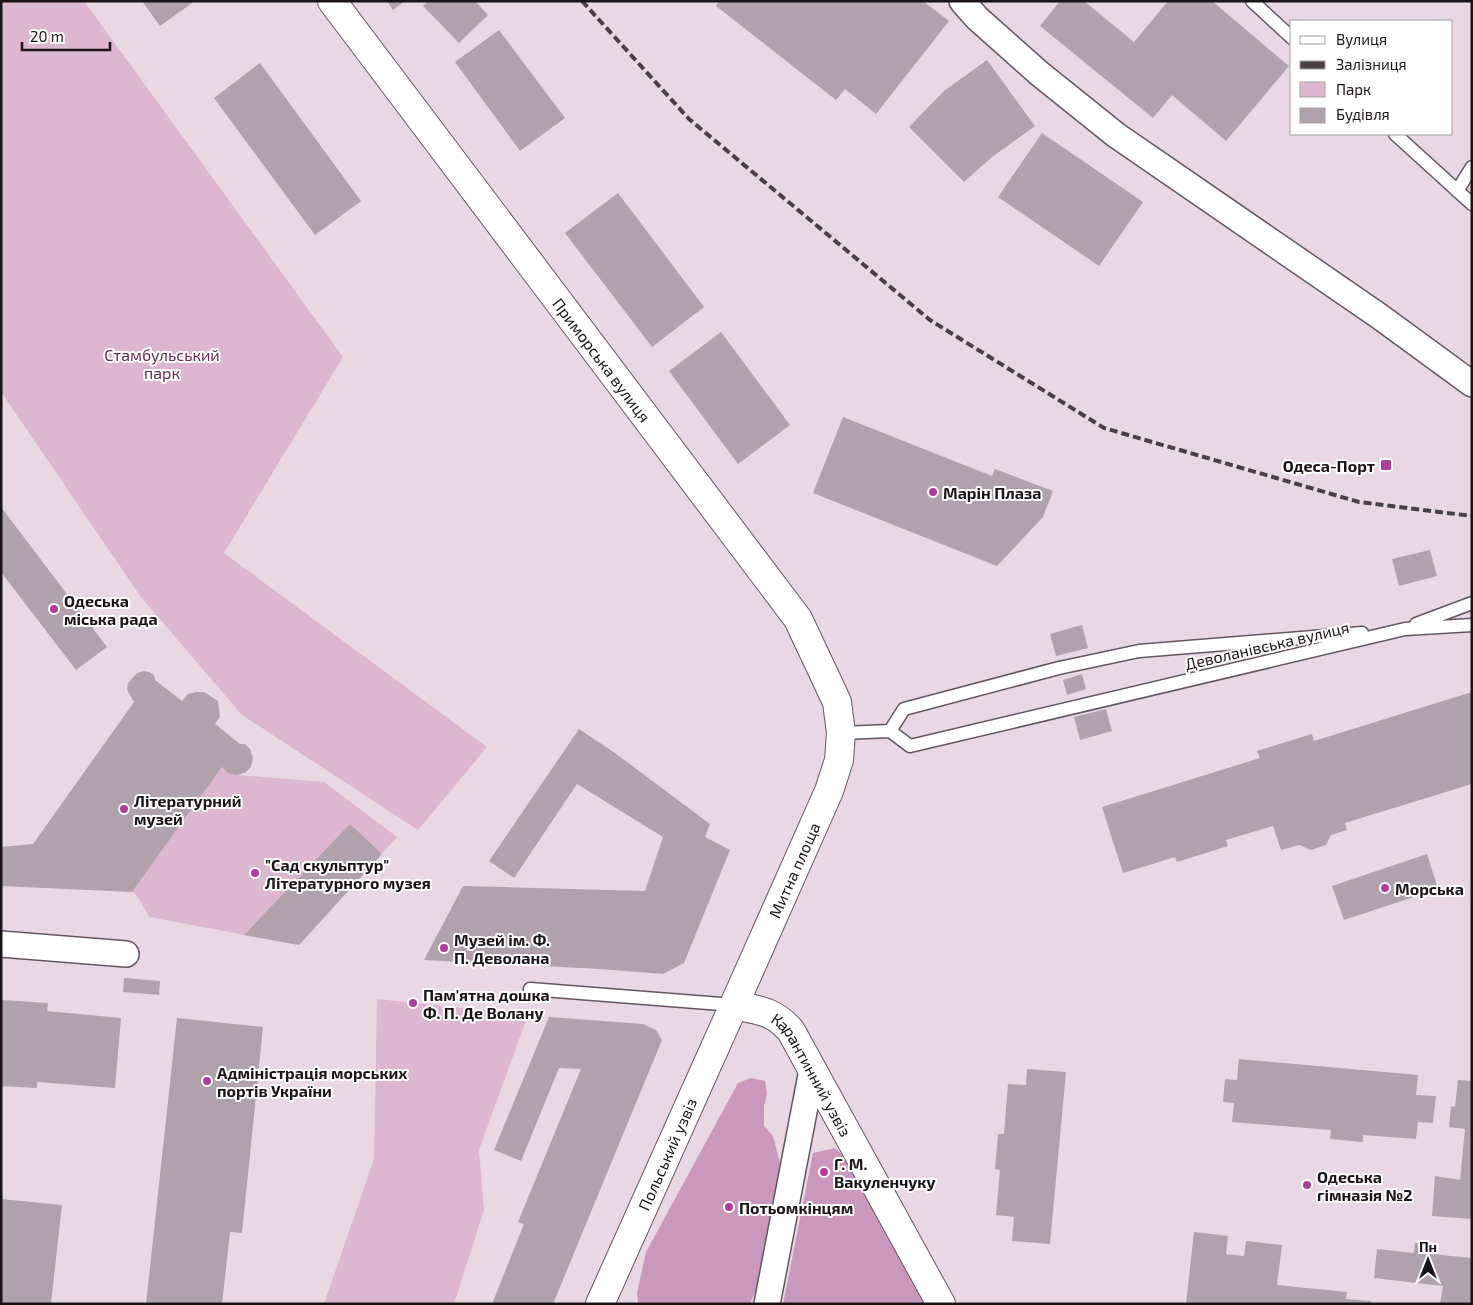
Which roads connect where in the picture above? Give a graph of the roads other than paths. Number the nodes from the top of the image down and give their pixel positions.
1 (332, 1) edge
2 (962, 1) edge
3 (1252, 1) edge
4 (1290, 36) edge
5 (1396, 135) edge
6 (1472, 167) edge
7 (1457, 191) junction
8 (1472, 204) edge
9 (1472, 384) edge
10 (1472, 603) edge
11 (1472, 625) edge
12 (1405, 629) junction
13 (890, 731) junction
14 (841, 733) junction
15 (1, 944) edge
16 (126, 954) dead end
17 (530, 989) dead end
18 (734, 1005) junction
19 (812, 1070) junction
20 (600, 1304) edge
21 (767, 1304) edge
22 (941, 1304) edge

1 - 14 main road, Приморська вулиця
2 - 9 street
3 - 4 lane
5 - 7 lane
6 - 7 lane
7 - 8 lane
10 - 12 lane
11 - 12 lane, Деволанівська вулиця
12 - 13 lane, Деволанівська вулиця
12 - 13 lane
13 - 14 lane
14 - 18 main road, Митна площа
15 - 16 street
17 - 18 lane
18 - 19 main road, Карантинний узвіз
18 - 20 main road, Польський узвіз
19 - 21 street
19 - 22 main road, Карантинний узвіз

